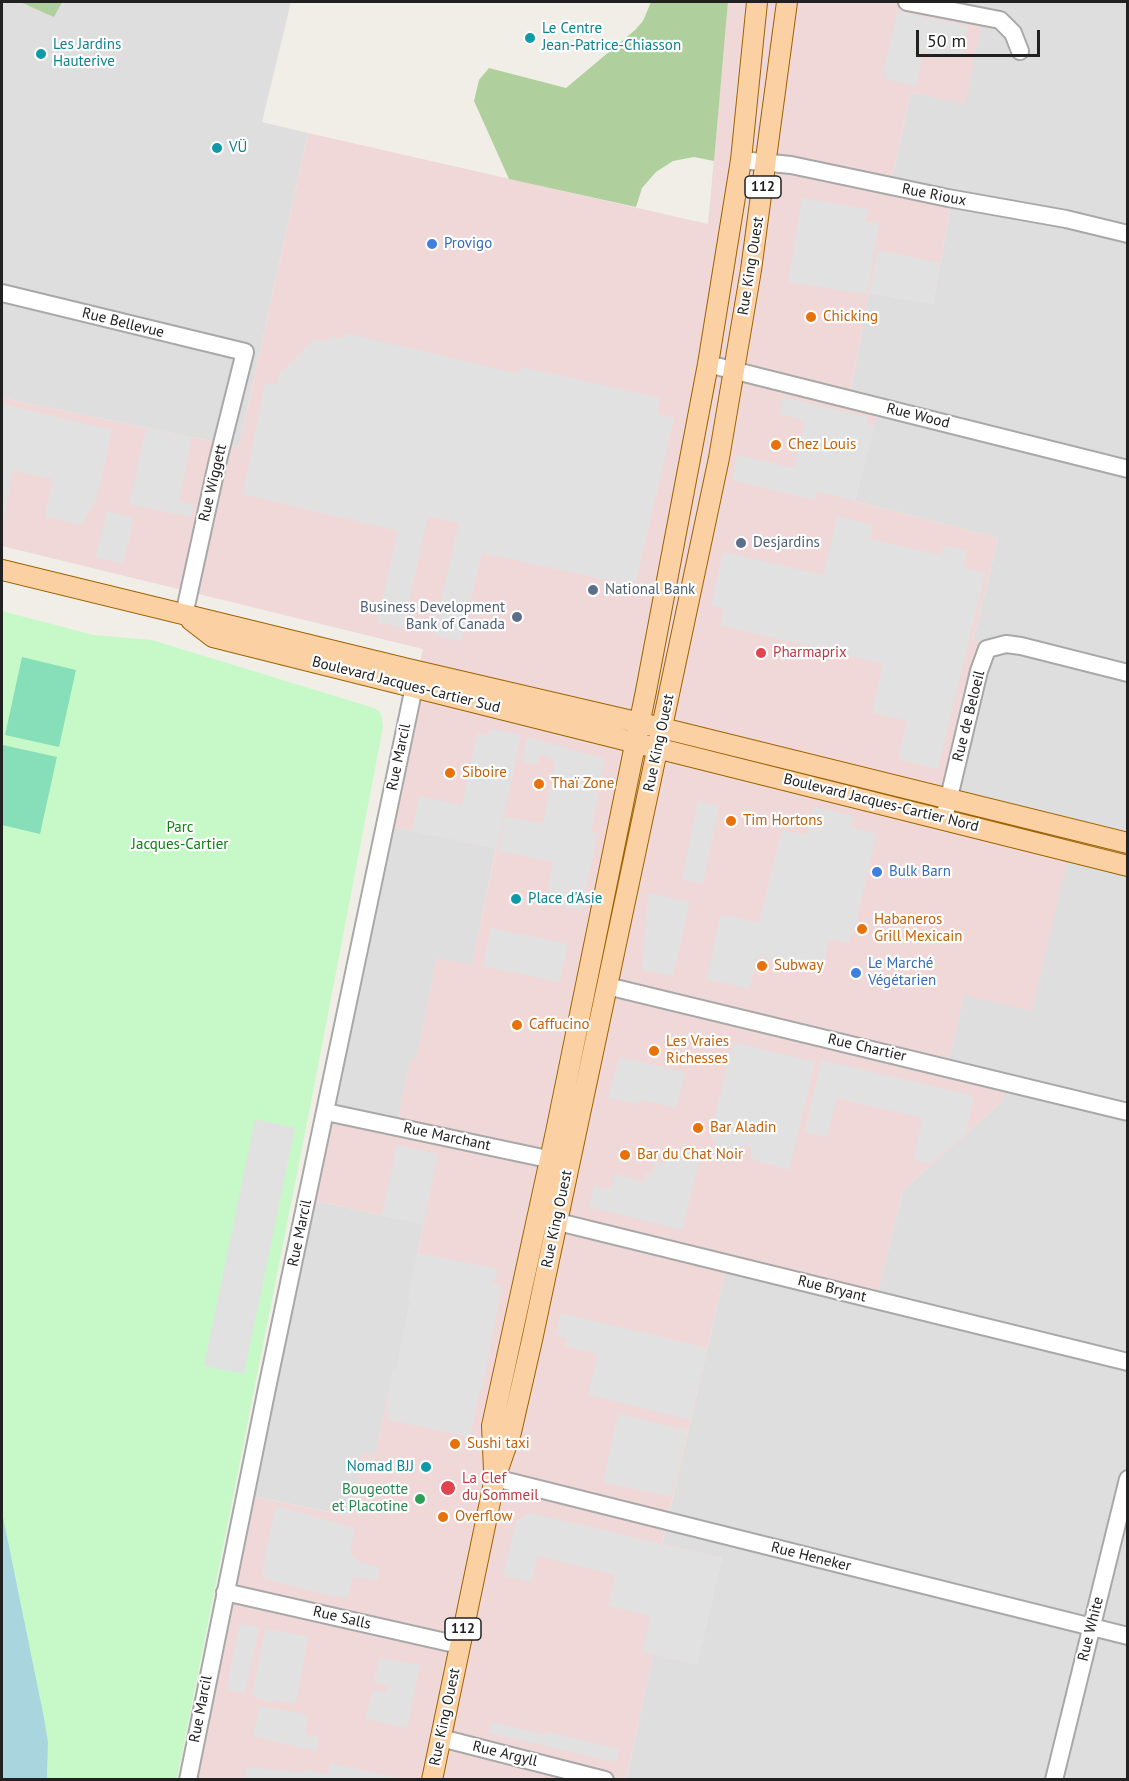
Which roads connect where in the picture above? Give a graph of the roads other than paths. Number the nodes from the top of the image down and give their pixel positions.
1 (758, 2) edge
2 (787, 2) edge
3 (907, 2) edge
4 (1020, 51) dead end
5 (741, 160) junction
6 (766, 162) junction
7 (1128, 234) edge
8 (2, 293) edge
9 (245, 352) joint
10 (708, 364) junction
11 (734, 371) junction
12 (1128, 469) edge
13 (2, 570) edge
14 (184, 615) junction
15 (1128, 673) edge
16 (414, 687) junction
17 (662, 728) junction
18 (637, 732) junction
19 (658, 747) junction
20 (949, 799) junction
21 (943, 819) junction
22 (1128, 843) edge
23 (1128, 866) edge
24 (607, 986) junction
25 (326, 1112) junction
26 (1128, 1112) edge
27 (550, 1159) junction
28 (569, 1163) junction
29 (537, 1217) junction
30 (557, 1221) junction
31 (1128, 1362) edge
32 (495, 1478) junction
33 (1128, 1479) edge
34 (225, 1592) junction
35 (1091, 1627) junction
36 (1128, 1636) edge
37 (459, 1644) junction
38 (441, 1738) junction
39 (188, 1779) edge
40 (432, 1779) edge
41 (605, 1779) edge
42 (1054, 1779) edge

1 - 5 main road, Rue King Ouest / 112
2 - 6 main road, Rue King Ouest / 112
3 - 4 street
5 - 6 street, Rue Rioux
5 - 10 main road, Rue King Ouest / 112
6 - 7 street, Rue Rioux
6 - 11 main road, Rue King Ouest / 112
8 - 9 street, Rue Bellevue
9 - 14 street, Rue Wiggett
10 - 11 street, Rue Wood
10 - 18 main road, Rue King Ouest / 112
11 - 12 street, Rue Wood
11 - 17 main road, Rue King Ouest / 112
13 - 14 main road, Boulevard Jacques-Cartier Sud
14 - 16 main road, Boulevard Jacques-Cartier Sud
14 - 18 main road, Boulevard Jacques-Cartier Sud
15 - 20 street, Rue de Beloeil
16 - 18 main road, Boulevard Jacques-Cartier Sud
16 - 25 street, Rue Marcil
17 - 18 main road, Boulevard Jacques-Cartier Nord
17 - 19 main road, Rue King Ouest / 112
17 - 20 main road, Boulevard Jacques-Cartier Nord
18 - 19 main road, Boulevard Jacques-Cartier Nord
18 - 27 main road, Rue King Ouest / 112
19 - 21 main road, Boulevard Jacques-Cartier Nord
19 - 24 main road, Rue King Ouest / 112
20 - 21 street, Rue de Beloeil
20 - 22 main road, Boulevard Jacques-Cartier Nord
21 - 23 main road, Boulevard Jacques-Cartier Nord
24 - 26 street, Rue Chartier
24 - 28 main road, Rue King Ouest / 112
25 - 27 street, Rue Marchant
25 - 34 street, Rue Marcil
27 - 28 street, Rue Marchant
27 - 29 main road, Rue King Ouest / 112
28 - 30 main road, Rue King Ouest / 112
29 - 30 street, Rue Bryant
29 - 32 main road, Rue King Ouest / 112
30 - 31 street, Rue Bryant
30 - 32 main road, Rue King Ouest / 112
32 - 35 street, Rue Heneker
32 - 37 main road, Rue King Ouest / 112
33 - 35 street, Rue White
34 - 37 street, Rue Salls
34 - 39 street, Rue Marcil
35 - 36 street, Rue Heneker
35 - 42 street, Rue White
37 - 38 main road, Rue King Ouest / 112
38 - 40 main road, Rue King Ouest / 112
38 - 41 street, Rue Argyll

